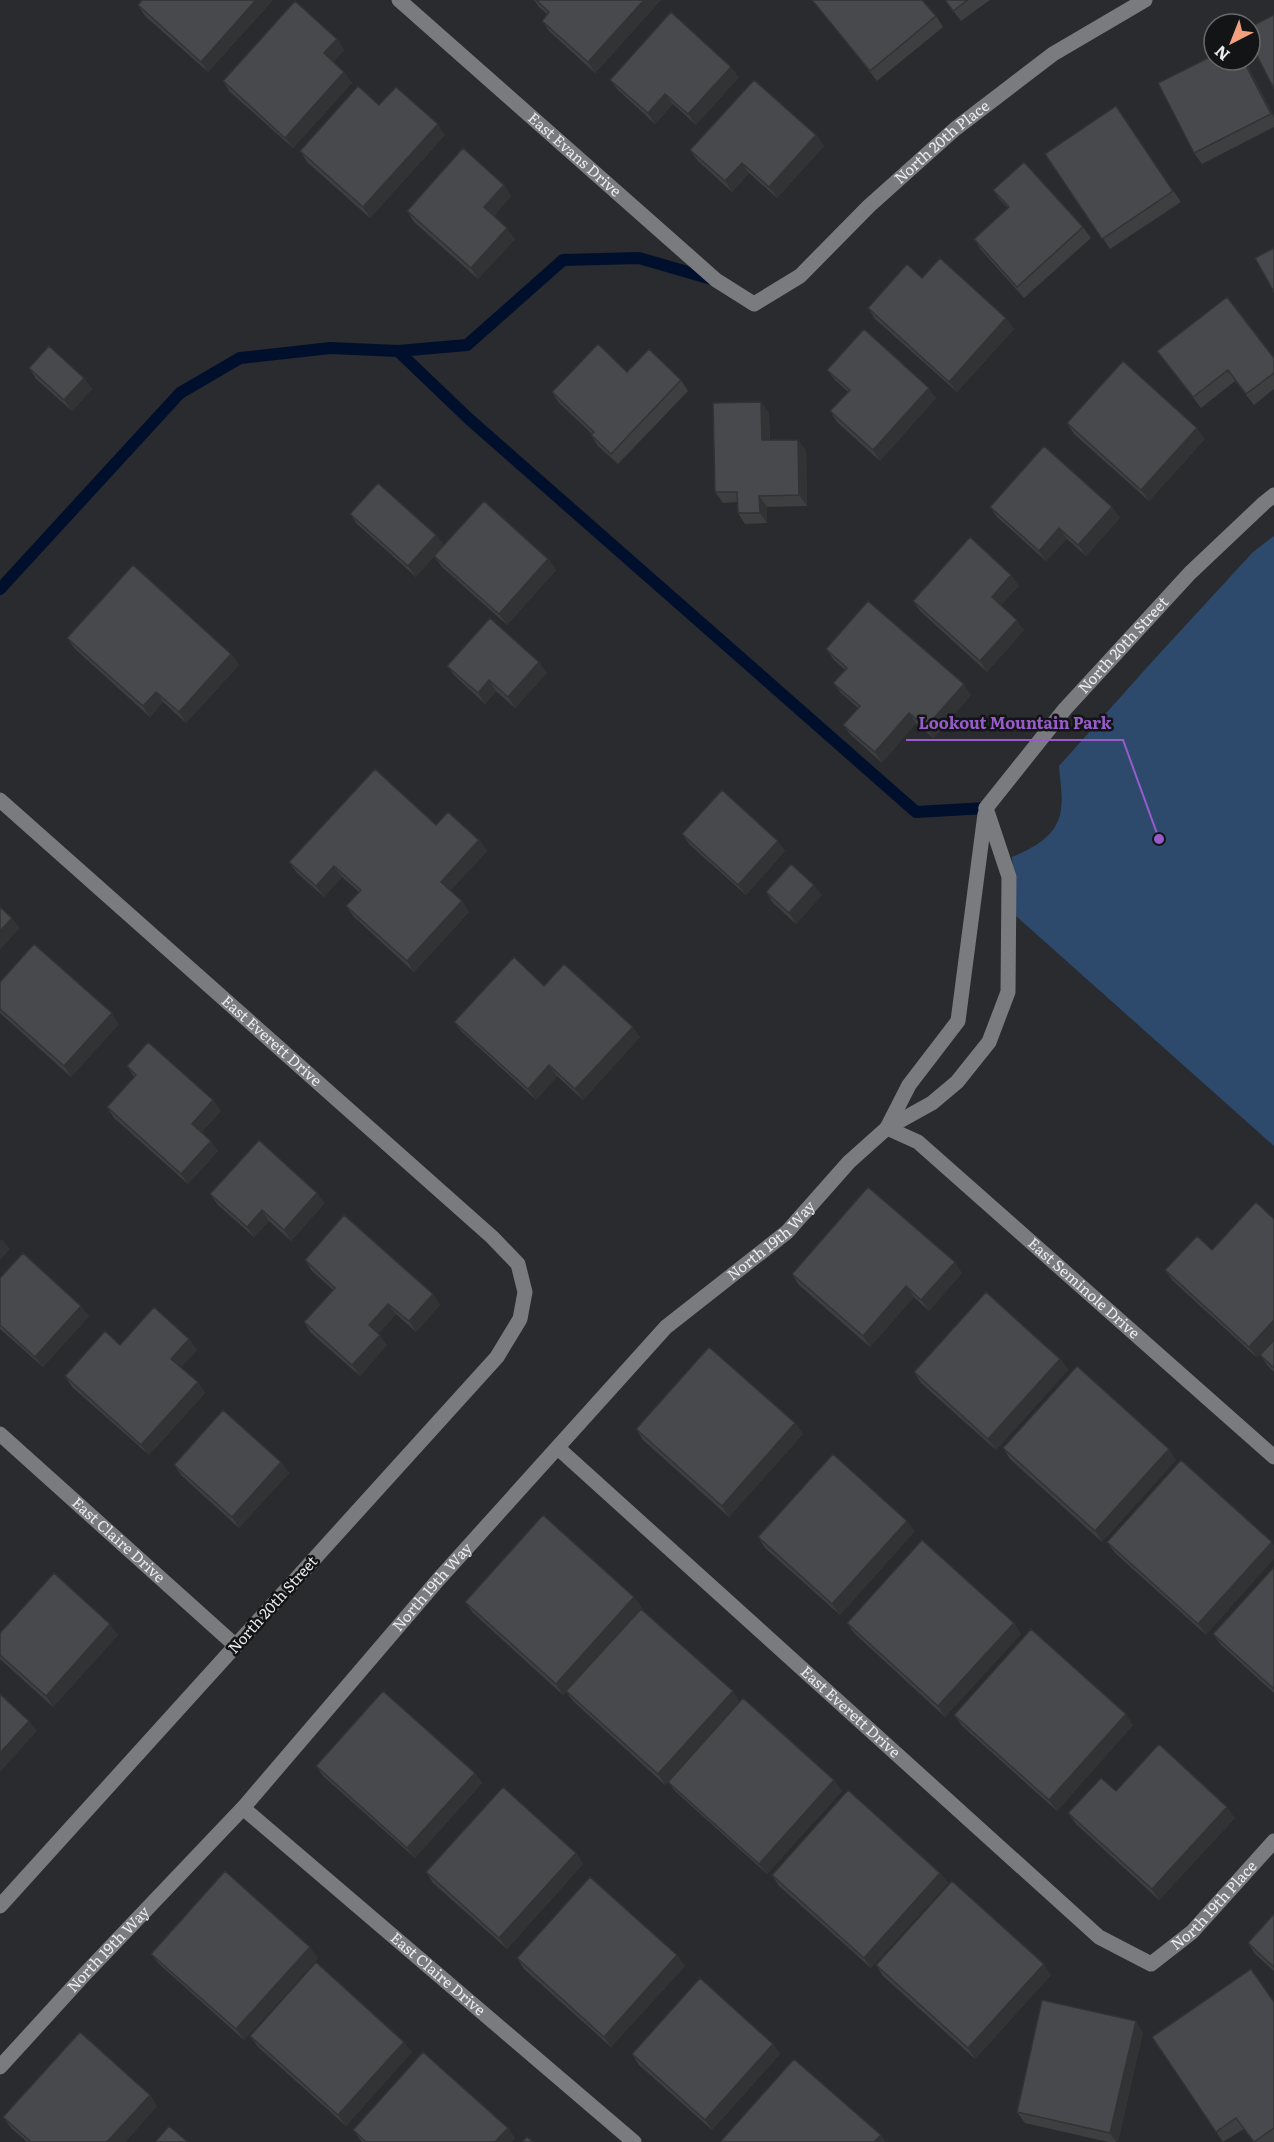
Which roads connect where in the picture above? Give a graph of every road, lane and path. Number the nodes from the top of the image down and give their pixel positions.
1 (399, 0) edge
2 (1145, 0) edge
3 (754, 304) joint
4 (1274, 495) edge
5 (0, 800) edge
6 (986, 808) junction
7 (887, 1128) junction
8 (525, 1292) joint
9 (0, 1434) edge
10 (558, 1448) junction
11 (1274, 1457) edge
12 (236, 1646) junction
13 (243, 1808) junction
14 (1274, 1841) edge
15 (0, 1906) edge
16 (1151, 1964) joint
17 (0, 2067) edge
18 (634, 2142) edge

1 - 3 street, East Evans Drive
2 - 3 street, North 20th Place
4 - 6 street, North 20th Street
5 - 8 street, East Everett Drive
6 - 7 street, North 19th Way
6 - 7 street, North 19th Way
7 - 10 street, North 19th Way
7 - 11 street, East Seminole Drive
8 - 12 street, North 20th Street
9 - 12 street, East Claire Drive
10 - 13 street, North 19th Way
10 - 16 street, East Everett Drive
12 - 15 street, North 20th Street
13 - 17 street, North 19th Way
13 - 18 street, East Claire Drive
14 - 16 street, North 19th Place

